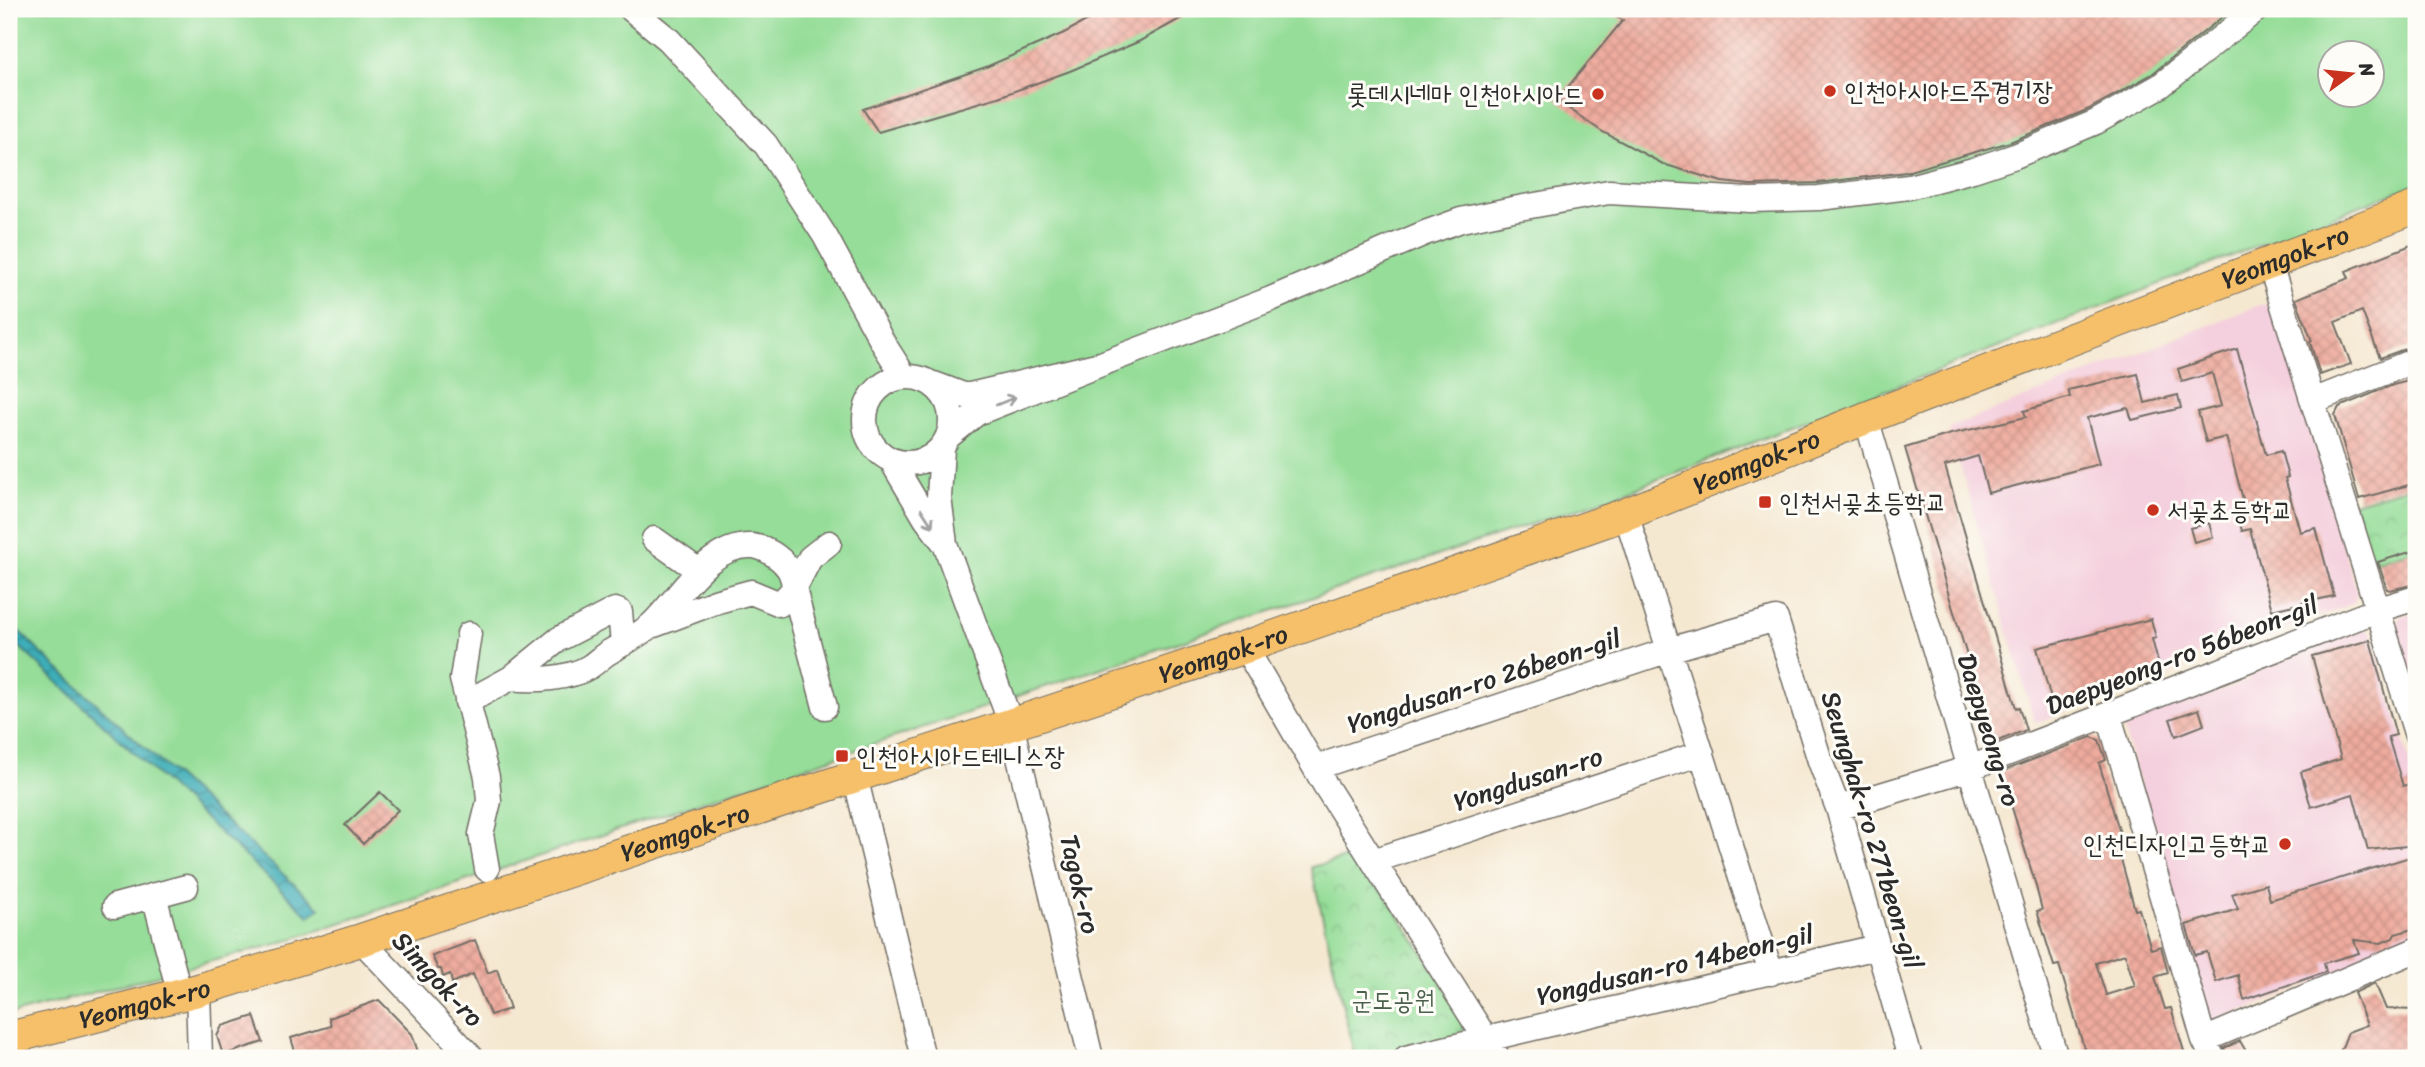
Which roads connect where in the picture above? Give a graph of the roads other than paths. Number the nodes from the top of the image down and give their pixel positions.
1 (631, 9) edge
2 (2257, 9) edge
3 (2416, 207) edge
4 (2270, 264) junction
5 (2416, 360) edge
6 (1101, 364) junction
7 (904, 376) junction
8 (934, 384) junction
9 (2313, 401) junction
10 (1866, 418) junction
11 (945, 442) junction
12 (891, 460) junction
13 (1626, 513) junction
14 (654, 540) dead end
15 (829, 543) dead end
16 (944, 544) junction
17 (699, 571) junction
18 (794, 589) junction
19 (2416, 598) edge
20 (2378, 610) junction
21 (1776, 619) joint
22 (650, 626) junction
23 (469, 634) dead end
24 (623, 644) junction
25 (1245, 647) junction
26 (1669, 650) junction
27 (511, 678) junction
28 (467, 702) junction
29 (825, 707) dead end
30 (2109, 716) junction
31 (1011, 724) junction
32 (2416, 733) edge
33 (1702, 753) junction
34 (1317, 767) junction
35 (1970, 768) junction
36 (855, 776) junction
37 (1838, 808) junction
38 (1373, 861) junction
39 (487, 869) dead end
40 (186, 887) dead end
41 (154, 895) junction
42 (115, 906) dead end
43 (361, 940) junction
44 (1877, 947) junction
45 (2416, 950) edge
46 (1772, 974) junction
47 (189, 992) junction
48 (9, 1038) edge
49 (1492, 1049) edge
50 (2209, 1049) edge
51 (200, 1058) edge
52 (472, 1058) edge
53 (923, 1058) edge
54 (1091, 1058) edge
55 (1406, 1058) edge
56 (1910, 1058) edge
57 (2056, 1058) edge

1 - 7 street
2 - 6 street
3 - 4 main road, Yeomgok-ro
4 - 9 street
4 - 10 main road, Yeomgok-ro
5 - 9 street
6 - 8 street
11 -> 6 street
7 - 8 street
7 - 12 street
8 - 11 street
9 - 20 street
10 - 13 main road, Yeomgok-ro
10 - 35 street, Daepyeong-ro
11 - 12 street
11 - 16 street
12 -> 16 street
13 - 25 main road, Yeomgok-ro
13 - 26 street
14 - 17 street
15 - 18 street
16 - 31 street, Tagok-ro
17 - 18 street
17 - 22 street
18 - 22 street
18 - 29 street
19 - 20 street, Daepyeong-ro 56beon-gil
20 - 30 street, Daepyeong-ro 56beon-gil
20 - 32 street
21 - 26 street, Yongdusan-ro 26beon-gil
21 - 37 street, Seunghak-ro 271beon-gil
22 - 24 street
23 - 28 street
24 - 27 street
24 - 27 street
25 - 31 main road, Yeomgok-ro
25 - 34 street
26 - 33 street
26 - 34 street, Yongdusan-ro 26beon-gil
27 - 28 street
28 - 39 street
30 - 35 street, Daepyeong-ro 56beon-gil
30 - 50 street
31 - 36 main road, Yeomgok-ro
31 - 54 street, Tagok-ro
33 - 38 street, Yongdusan-ro
33 - 46 street
34 - 38 street
35 - 37 street, Daepyeong-ro 56beon-gil
35 - 57 street, Daepyeong-ro
36 - 43 main road, Yeomgok-ro
36 - 53 street
37 - 44 street, Seunghak-ro 271beon-gil
38 - 49 street
40 - 41 street
41 - 42 street
41 - 47 street
43 - 47 main road, Yeomgok-ro
43 - 52 street, Simgok-ro
44 - 46 street, Yongdusan-ro 14beon-gil
44 - 56 street, Seunghak-ro 271beon-gil
45 - 50 street
46 - 49 street, Yongdusan-ro 14beon-gil
47 - 48 main road, Yeomgok-ro
47 - 51 street
49 - 55 street, Yongdusan-ro 14beon-gil

